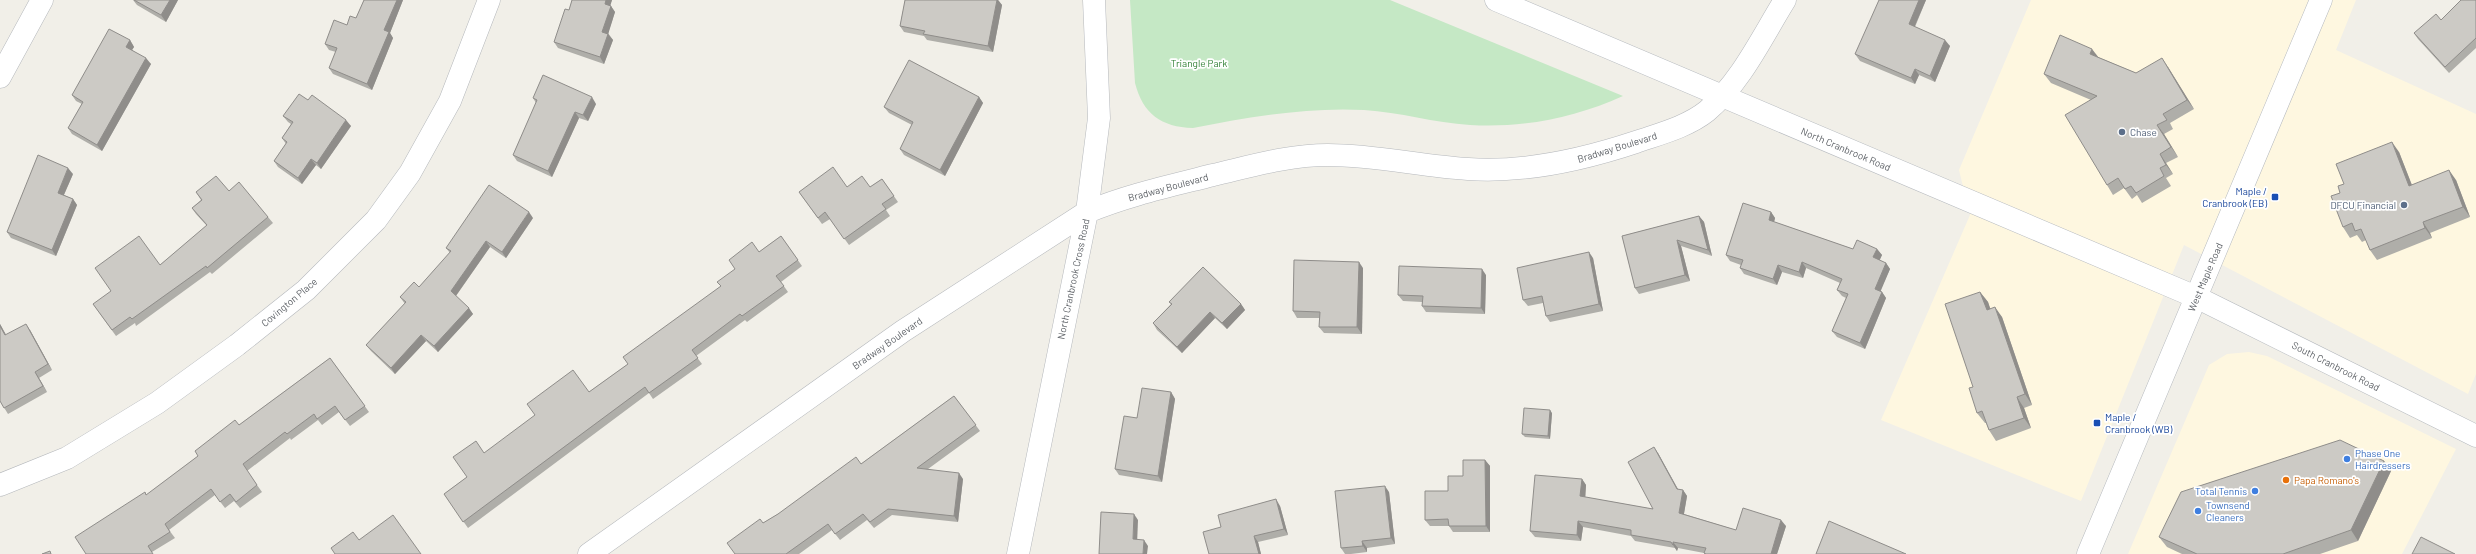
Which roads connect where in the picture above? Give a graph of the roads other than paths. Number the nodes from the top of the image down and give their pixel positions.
1 (42, 0) edge
2 (489, 0) edge
3 (1094, 0) edge
4 (1496, 0) edge
5 (1785, 0) edge
6 (2321, 0) edge
7 (0, 77) edge
8 (1722, 95) junction
9 (1087, 212) junction
10 (2196, 297) junction
11 (2476, 436) edge
12 (0, 485) edge
13 (589, 554) edge
14 (1018, 554) edge
15 (2088, 554) edge

1 - 7 street
2 - 12 street, Covington Place
3 - 9 street, North Cranbrook Cross Road
4 - 8 street, North Cranbrook Road
5 - 8 street, Bradway Boulevard
6 - 10 street, West Maple Road
8 - 9 street, Bradway Boulevard
8 - 10 street, North Cranbrook Road
9 - 13 street, Bradway Boulevard
9 - 14 street, North Cranbrook Cross Road
10 - 11 street, South Cranbrook Road
10 - 15 street, West Maple Road

